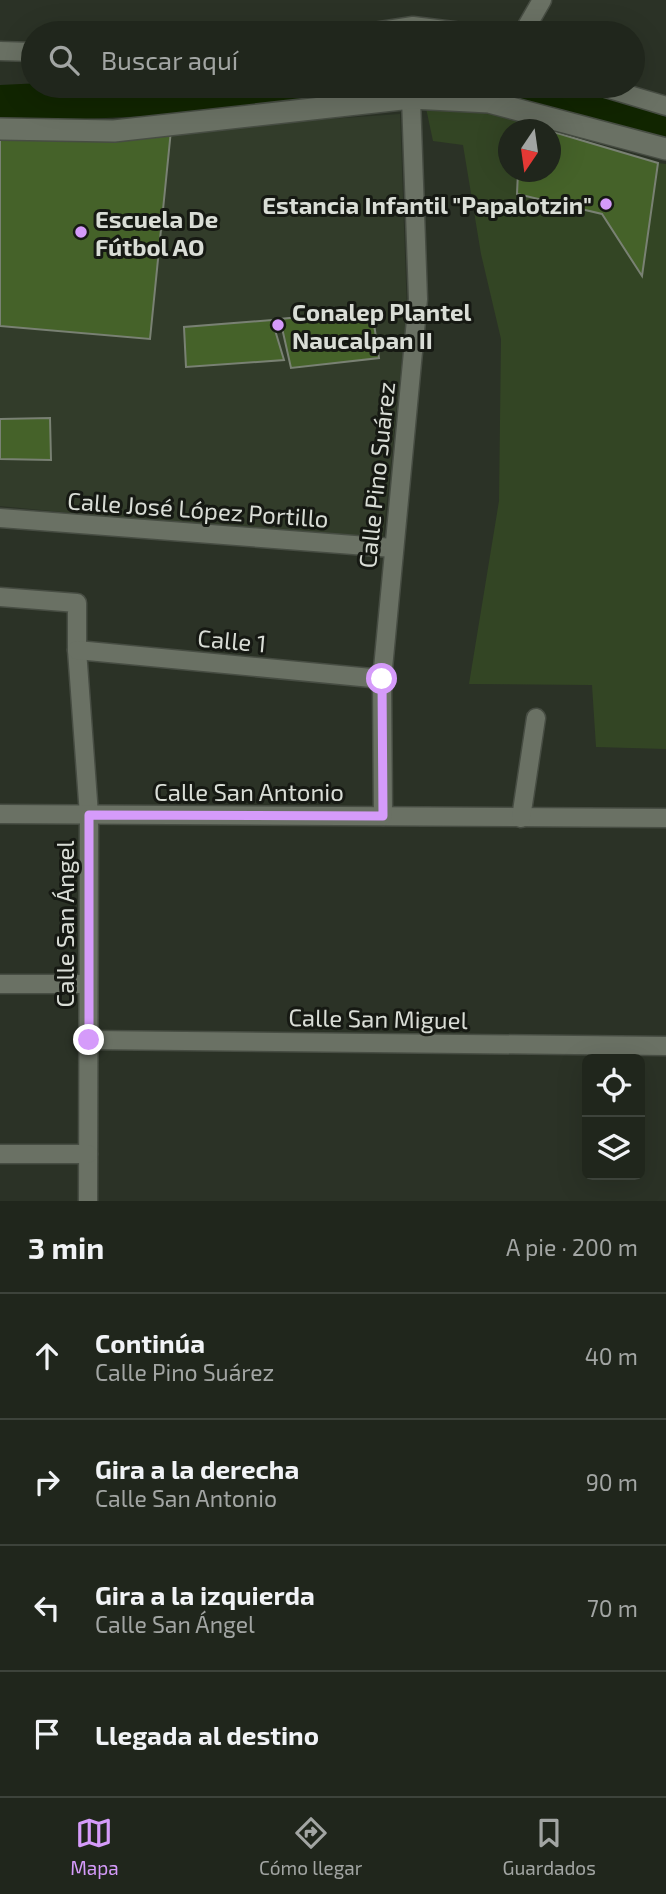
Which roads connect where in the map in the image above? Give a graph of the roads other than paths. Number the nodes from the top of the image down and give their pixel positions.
1 (541, 0) edge
2 (530, 21) edge
3 (0, 51) edge
4 (21, 52) edge
5 (402, 98) edge
6 (411, 98) edge
7 (506, 98) edge
8 (639, 98) edge
9 (666, 106) edge
10 (0, 129) edge
11 (666, 149) edge
12 (0, 518) edge
13 (393, 548) junction
14 (0, 597) edge
15 (77, 650) junction
16 (382, 679) junction
17 (536, 718) dead end
18 (0, 814) edge
19 (89, 815) junction
20 (383, 816) junction
21 (521, 818) junction
22 (666, 818) edge
23 (0, 984) edge
24 (88, 984) junction
25 (89, 1040) junction
26 (666, 1046) edge
27 (0, 1154) edge
28 (88, 1154) junction
29 (88, 1201) edge

1 - 2 street
3 - 4 street
5 - 10 street
6 - 13 street, Calle Pino Suárez
7 - 11 street
8 - 9 street
12 - 13 street, Calle José López Portillo
13 - 16 street, Calle Pino Suárez
14 - 15 street, Calle San Ángel
15 - 16 street, Calle 1
15 - 19 street, Calle San Ángel
16 - 20 street, Calle Pino Suárez
17 - 21 street
18 - 19 street, Calle San Antonio
19 - 20 street, Calle San Antonio
19 - 24 street, Calle San Ángel
20 - 21 street, Calle San Antonio
21 - 22 street, Calle San Antonio
23 - 24 street
24 - 25 street, Calle San Ángel
25 - 26 street, Calle San Miguel
25 - 28 street, Calle San Ángel
27 - 28 street
28 - 29 street, Calle San Ángel

